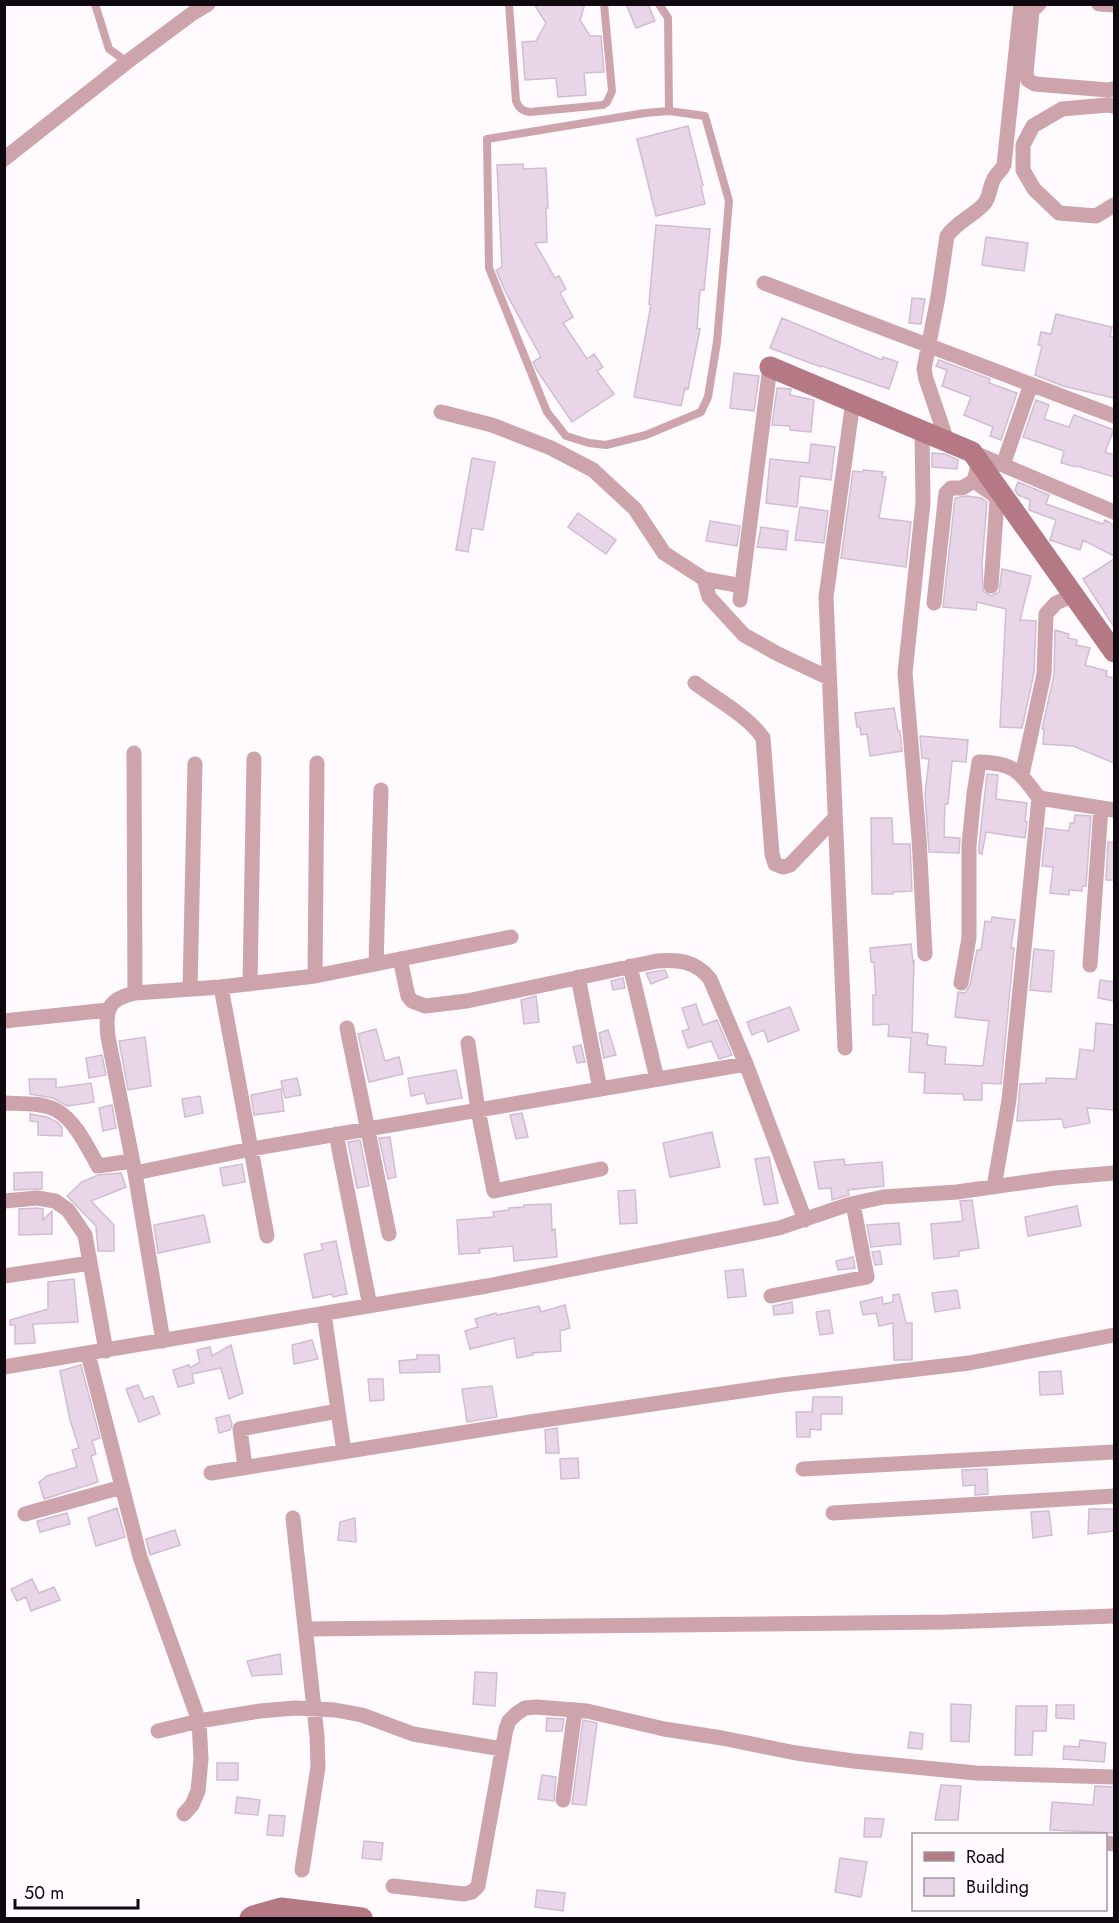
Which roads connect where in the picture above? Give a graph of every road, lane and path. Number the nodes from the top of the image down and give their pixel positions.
1 (95, 4) edge
2 (208, 4) edge
3 (509, 4) edge
4 (604, 4) edge
5 (659, 4) edge
6 (1021, 4) edge
7 (1039, 4) edge
8 (1099, 4) edge
9 (1114, 5) edge
10 (128, 62) junction
11 (1114, 89) edge
12 (1114, 106) edge
13 (669, 111) junction
14 (4, 159) edge
15 (1114, 205) edge
16 (764, 283) dead end
17 (928, 344) junction
18 (770, 367) joint
19 (1031, 384) junction
20 (853, 401) junction
21 (441, 412) dead end
22 (1114, 416) edge
23 (922, 431) junction
24 (947, 441) junction
25 (975, 465) junction
26 (1003, 465) junction
27 (1114, 512) edge
28 (704, 579) junction
29 (991, 586) dead end
30 (1074, 595) junction
31 (934, 603) dead end
32 (1114, 652) edge
33 (829, 678) junction
34 (694, 683) dead end
35 (134, 753) dead end
36 (254, 759) dead end
37 (317, 763) dead end
38 (195, 764) dead end
39 (1022, 775) junction
40 (381, 790) dead end
41 (1039, 798) junction
42 (1108, 809) edge
43 (835, 818) junction
44 (512, 937) dead end
45 (925, 954) dead end
46 (400, 959) junction
47 (376, 964) junction
48 (1090, 965) dead end
49 (630, 966) junction
50 (315, 976) junction
51 (578, 977) junction
52 (960, 983) dead end
53 (250, 984) junction
54 (221, 987) junction
55 (190, 989) junction
56 (135, 993) junction
57 (108, 1010) junction
58 (4, 1021) edge
59 (347, 1028) dead end
60 (468, 1043) dead end
61 (845, 1048) dead end
62 (746, 1064) junction
63 (657, 1079) junction
64 (600, 1089) junction
65 (4, 1103) edge
66 (478, 1110) junction
67 (368, 1128) junction
68 (336, 1134) junction
69 (250, 1149) junction
70 (133, 1167) junction
71 (601, 1169) dead end
72 (1114, 1173) edge
73 (994, 1187) junction
74 (4, 1201) edge
75 (853, 1204) junction
76 (805, 1220) junction
77 (389, 1234) dead end
78 (267, 1236) dead end
79 (90, 1263) junction
80 (4, 1276) edge
81 (771, 1296) dead end
82 (370, 1306) junction
83 (324, 1314) junction
84 (1114, 1335) edge
85 (163, 1341) junction
86 (106, 1351) junction
87 (88, 1354) junction
88 (4, 1367) edge
89 (338, 1412) junction
90 (344, 1452) junction
91 (1114, 1452) edge
92 (245, 1467) junction
93 (803, 1469) dead end
94 (211, 1473) dead end
95 (122, 1487) junction
96 (1114, 1496) edge
97 (833, 1513) dead end
98 (25, 1514) dead end
99 (293, 1518) dead end
100 (1114, 1616) edge
101 (306, 1629) junction
102 (315, 1709) junction
103 (575, 1710) junction
104 (199, 1721) junction
105 (158, 1731) dead end
106 (502, 1749) junction
107 (1114, 1777) edge
108 (563, 1800) dead end
109 (184, 1814) dead end
110 (302, 1870) dead end
111 (393, 1886) dead end
112 (250, 1918) edge
113 (362, 1918) edge

1 - 10 lane
2 - 10 street
3 - 4 lane
5 - 13 lane
6 - 17 street
7 - 11 street
8 - 9 street
10 - 14 street
12 - 15 street
13 - 13 lane
16 - 17 street
17 - 19 street
17 - 24 street
18 - 20 street
18 - 28 street
19 - 22 street
19 - 26 street
20 - 23 street
20 - 33 street
21 - 28 street
23 - 24 street
23 - 45 street
24 - 25 street
25 - 26 street
25 - 29 street
25 - 30 street
25 - 31 street
26 - 27 street
28 - 33 street
30 - 32 street
30 - 39 street
33 - 43 street
34 - 43 street
35 - 56 street
36 - 53 street
37 - 50 street
38 - 55 street
39 - 41 street
39 - 52 street
40 - 47 street
41 - 42 street
41 - 73 street
42 - 48 street
43 - 61 street
44 - 46 street
46 - 47 street
46 - 51 street
47 - 50 street
49 - 51 street
49 - 62 street
49 - 63 street
50 - 53 street
51 - 64 street
53 - 54 street
54 - 55 street
54 - 69 street
55 - 56 street
56 - 57 street
57 - 58 street
57 - 70 street
59 - 67 street
60 - 66 street
62 - 63 street
62 - 76 street
63 - 64 street
64 - 66 street
65 - 70 street
66 - 67 street
66 - 71 street
67 - 68 street
67 - 77 street
68 - 69 street
68 - 82 street
69 - 70 street
69 - 78 street
70 - 85 street
72 - 73 street
73 - 75 street
74 - 79 street
75 - 76 street
75 - 81 street
76 - 82 street
79 - 80 street
79 - 86 street
82 - 83 street
83 - 85 street
83 - 89 street
84 - 90 street
85 - 86 street
86 - 87 street
87 - 88 street
87 - 95 street
89 - 90 street
89 - 92 street
90 - 92 street
91 - 93 street
92 - 94 street
95 - 98 street
95 - 104 street
96 - 97 street
99 - 101 street
100 - 101 street
101 - 102 street
102 - 104 street
102 - 106 street
102 - 110 street
103 - 106 street
103 - 107 street
103 - 108 street
104 - 105 street
104 - 109 street
106 - 111 street
112 - 113 street

